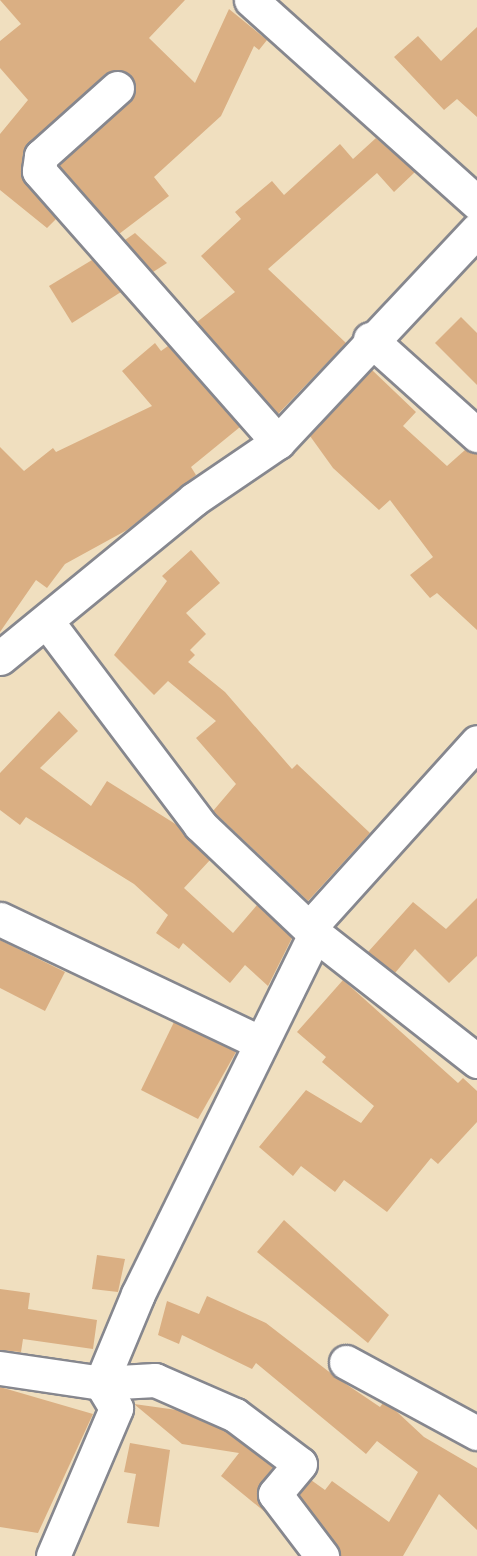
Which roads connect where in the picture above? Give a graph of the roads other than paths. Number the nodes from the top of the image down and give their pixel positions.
1 (251, 0) edge
2 (117, 88) dead end
3 (477, 203) edge
4 (477, 230) edge
5 (370, 339) junction
6 (477, 435) edge
7 (278, 442) junction
8 (48, 623) junction
9 (0, 658) edge
10 (477, 742) edge
11 (0, 919) edge
12 (312, 930) junction
13 (259, 1042) junction
14 (477, 1061) edge
15 (346, 1362) dead end
16 (0, 1368) edge
17 (101, 1383) junction
18 (477, 1433) edge
19 (52, 1556) edge
20 (322, 1556) edge

1 - 3 street
2 - 7 street
4 - 5 street
5 - 6 street
5 - 7 street
7 - 8 street
8 - 9 street
8 - 12 street
10 - 12 street
11 - 13 street
12 - 13 street
12 - 14 street
13 - 17 street
15 - 18 street
16 - 17 street
17 - 19 street
17 - 20 street

